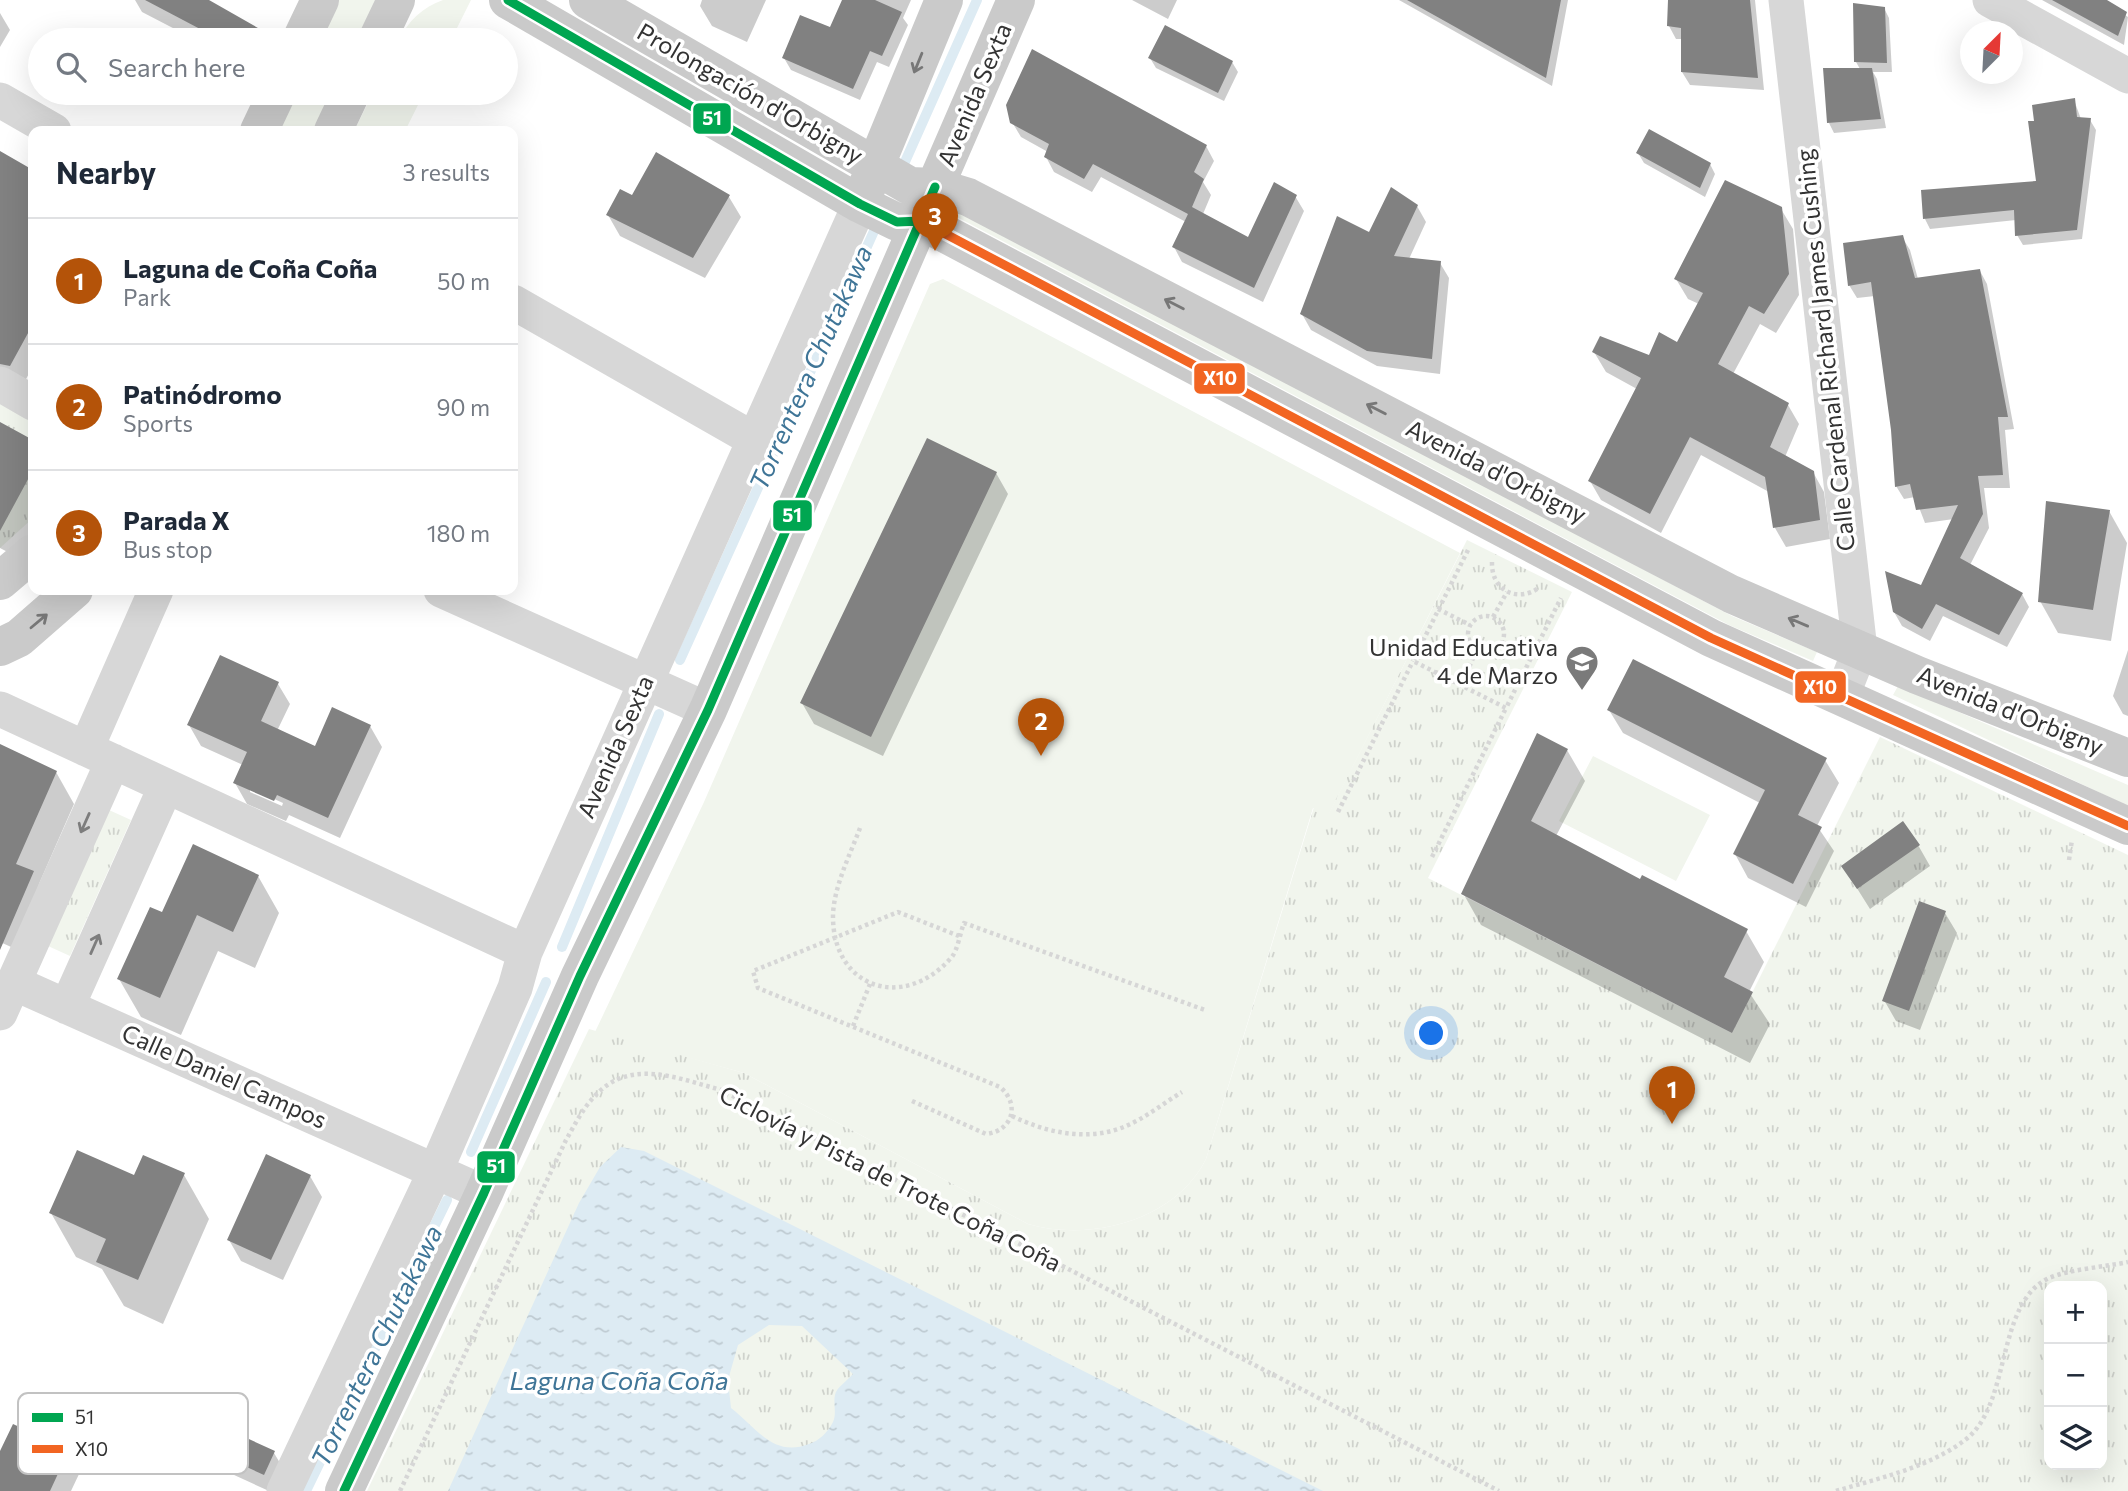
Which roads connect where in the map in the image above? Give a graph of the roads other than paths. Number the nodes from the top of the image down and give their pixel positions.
1 (320, 0) edge
2 (396, 0) edge
3 (508, 0) edge
4 (944, 0) edge
5 (1016, 0) edge
6 (1786, 0) edge
7 (1990, 0) edge
8 (612, 6) edge
9 (307, 28) edge
10 (383, 28) edge
11 (604, 58) junction
12 (2128, 76) edge
13 (0, 100) edge
14 (271, 105) edge
15 (345, 105) edge
16 (45, 126) edge
17 (261, 126) edge
18 (335, 126) edge
19 (903, 192) junction
20 (861, 204) junction
21 (518, 305) edge
22 (0, 384) edge
23 (28, 399) edge
24 (753, 439) junction
25 (28, 556) edge
26 (0, 581) edge
27 (68, 595) edge
28 (154, 595) edge
29 (452, 595) edge
30 (0, 647) edge
31 (1860, 650) junction
32 (672, 693) junction
33 (1842, 696) junction
34 (0, 709) edge
35 (99, 755) junction
36 (2128, 758) edge
37 (166, 786) junction
38 (2128, 826) edge
39 (526, 952) junction
40 (7, 998) edge
41 (67, 1007) junction
42 (458, 1181) junction
43 (284, 1491) edge
44 (344, 1491) edge

1 - 9 main road
2 - 10 main road
3 - 11 main road, Prolongación d'Orbigny
4 -> 19 main road, Avenida Sexta
5 - 19 main road, Avenida Sexta
6 - 31 street, Calle Cardenal Richard James Cushing
7 - 12 street
8 - 11 street
8 - 19 main road, Prolongación d'Orbigny
11 - 20 main road, Prolongación d'Orbigny
13 - 16 street
14 - 17 main road
15 - 18 main road
19 - 20 main road, Avenida Sexta
31 -> 19 main road, Avenida d'Orbigny
19 - 32 main road, Avenida Sexta
19 - 33 main road, Avenida d'Orbigny
20 - 24 street, Avenida Sexta
21 - 24 street
22 - 23 street
24 - 32 street, Avenida Sexta
25 - 26 main road
30 -> 27 main road
28 - 35 street
29 - 32 street
31 - 33 street, Calle Cardenal Richard James Cushing
31 - 36 main road, Avenida d'Orbigny
32 - 39 street, Avenida Sexta
32 - 42 main road, Avenida Sexta
33 - 38 main road, Avenida d'Orbigny
34 - 35 street
35 - 37 street
35 -> 40 street
37 - 39 street
41 -> 37 street
39 - 42 street, Avenida Sexta
40 - 41 street, Calle Daniel Campos
41 - 42 street, Calle Daniel Campos
42 - 43 street, Avenida Sexta
42 - 44 main road, Avenida Sexta

